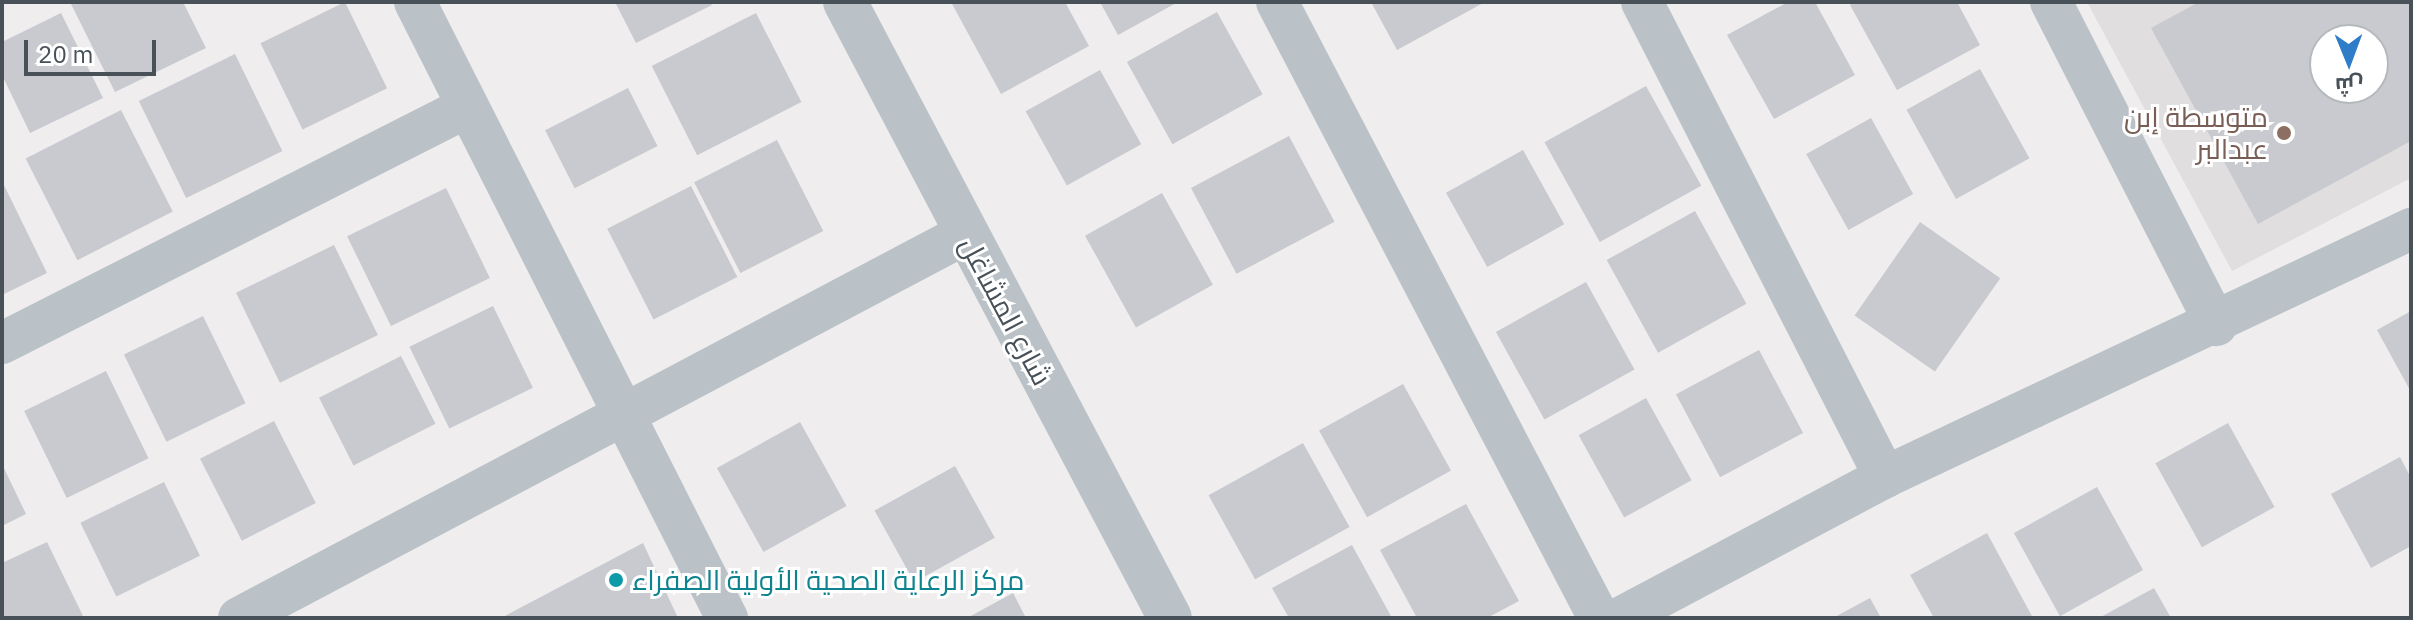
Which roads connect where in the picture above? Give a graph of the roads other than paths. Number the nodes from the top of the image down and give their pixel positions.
1 (415, 2) edge
2 (845, 2) edge
3 (1277, 2) edge
4 (1642, 2) edge
5 (2051, 2) edge
6 (467, 107) junction
7 (2411, 229) edge
8 (965, 234) junction
9 (2216, 325) junction
10 (2, 343) edge
11 (619, 413) junction
12 (1885, 477) junction
13 (239, 618) edge
14 (727, 618) edge
15 (1170, 618) edge
16 (1599, 618) edge
17 (1620, 618) edge

1 - 6 street
2 - 8 street, شارع المشاغل
3 - 16 street
4 - 12 street
5 - 9 street
6 - 10 street
6 - 11 street
7 - 9 street
8 - 11 street
8 - 15 street, شارع المشاغل
9 - 12 street
11 - 13 street
11 - 14 street
12 - 17 street

